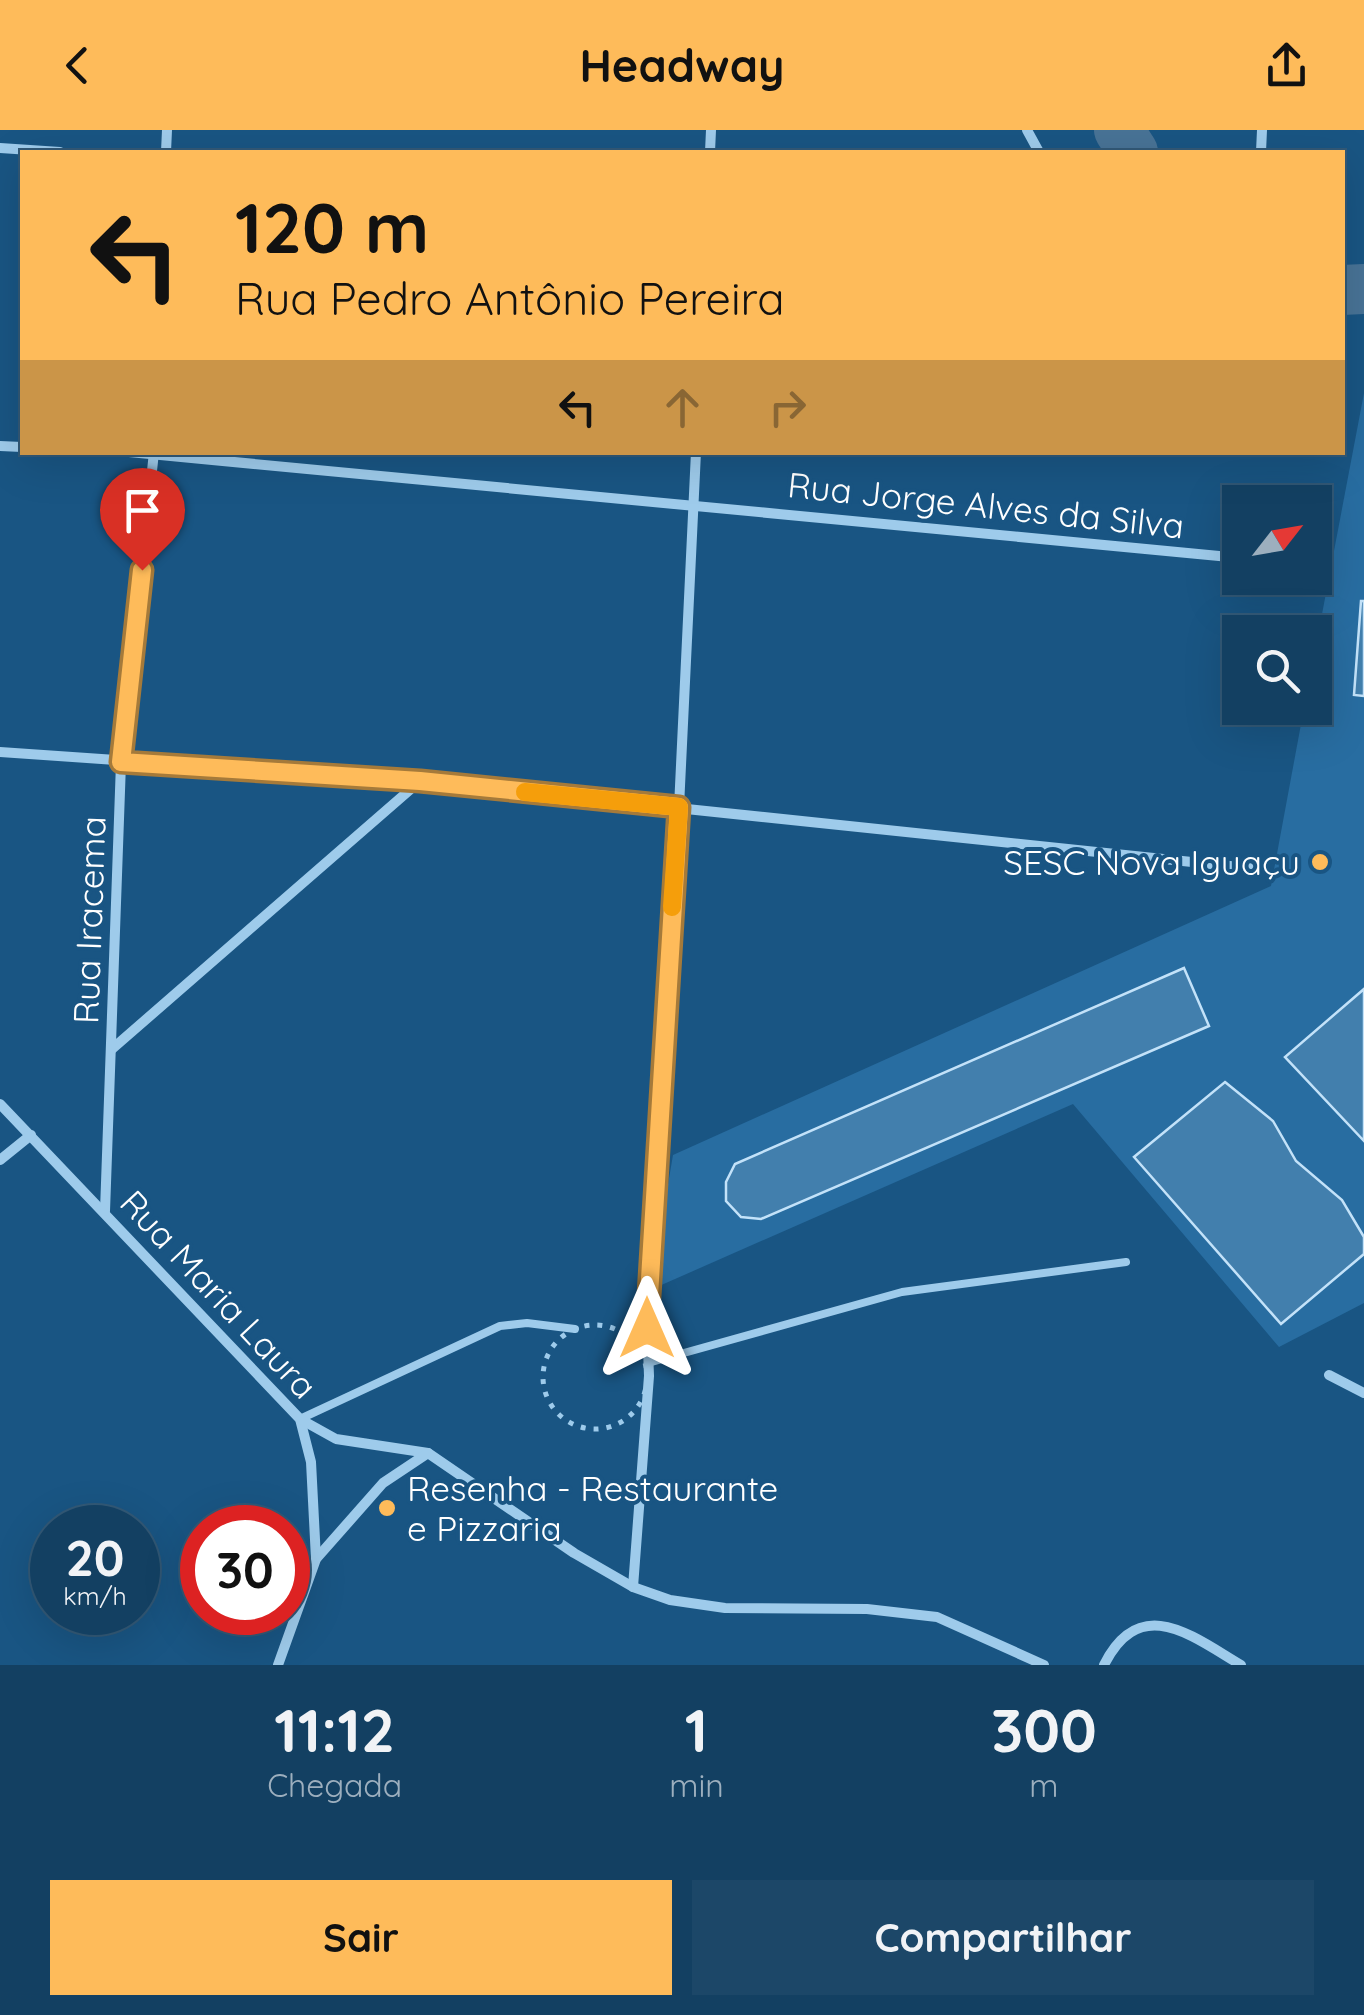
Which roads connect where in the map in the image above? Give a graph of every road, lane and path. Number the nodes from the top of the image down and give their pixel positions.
1 (0, 148) edge
2 (30, 150) edge
3 (154, 455) edge
4 (175, 455) edge
5 (696, 455) edge
6 (693, 505) junction
7 (1222, 556) edge
8 (0, 752) edge
9 (121, 762) junction
10 (420, 781) junction
11 (679, 807) junction
12 (1249, 868) dead end
13 (112, 1049) junction
14 (0, 1104) edge
15 (31, 1136) junction
16 (0, 1160) edge
17 (106, 1211) junction
18 (1126, 1262) dead end
19 (575, 1329) junction
20 (648, 1363) junction
21 (1329, 1375) dead end
22 (649, 1376) junction
23 (1364, 1393) edge
24 (300, 1420) junction
25 (428, 1453) junction
26 (316, 1559) junction
27 (633, 1587) junction
28 (278, 1665) edge
29 (1044, 1665) edge
30 (1104, 1665) edge
31 (1241, 1665) edge

1 - 2 street
3 - 9 street, Rua Iracema
4 - 6 street, Rua Jorge Alves da Silva
5 - 6 street
6 - 7 street, Rua Jorge Alves da Silva
6 - 11 street
8 - 9 street
9 - 10 street
9 - 13 street, Rua Iracema
10 - 11 street
10 - 13 street
11 - 12 street
11 - 20 street
13 - 17 street, Rua Iracema
14 - 15 street, Rua Maria Laura
15 - 16 street
15 - 17 street, Rua Maria Laura
17 - 24 street, Rua Maria Laura
18 - 20 lane
19 - 22 path
19 - 22 path
19 - 24 lane
20 - 22 street
21 - 23 street
22 - 27 street
24 - 25 street
24 - 26 street, Rua Maria Laura
25 - 26 street
25 - 27 street
26 - 28 street
27 - 29 street
30 - 31 street

